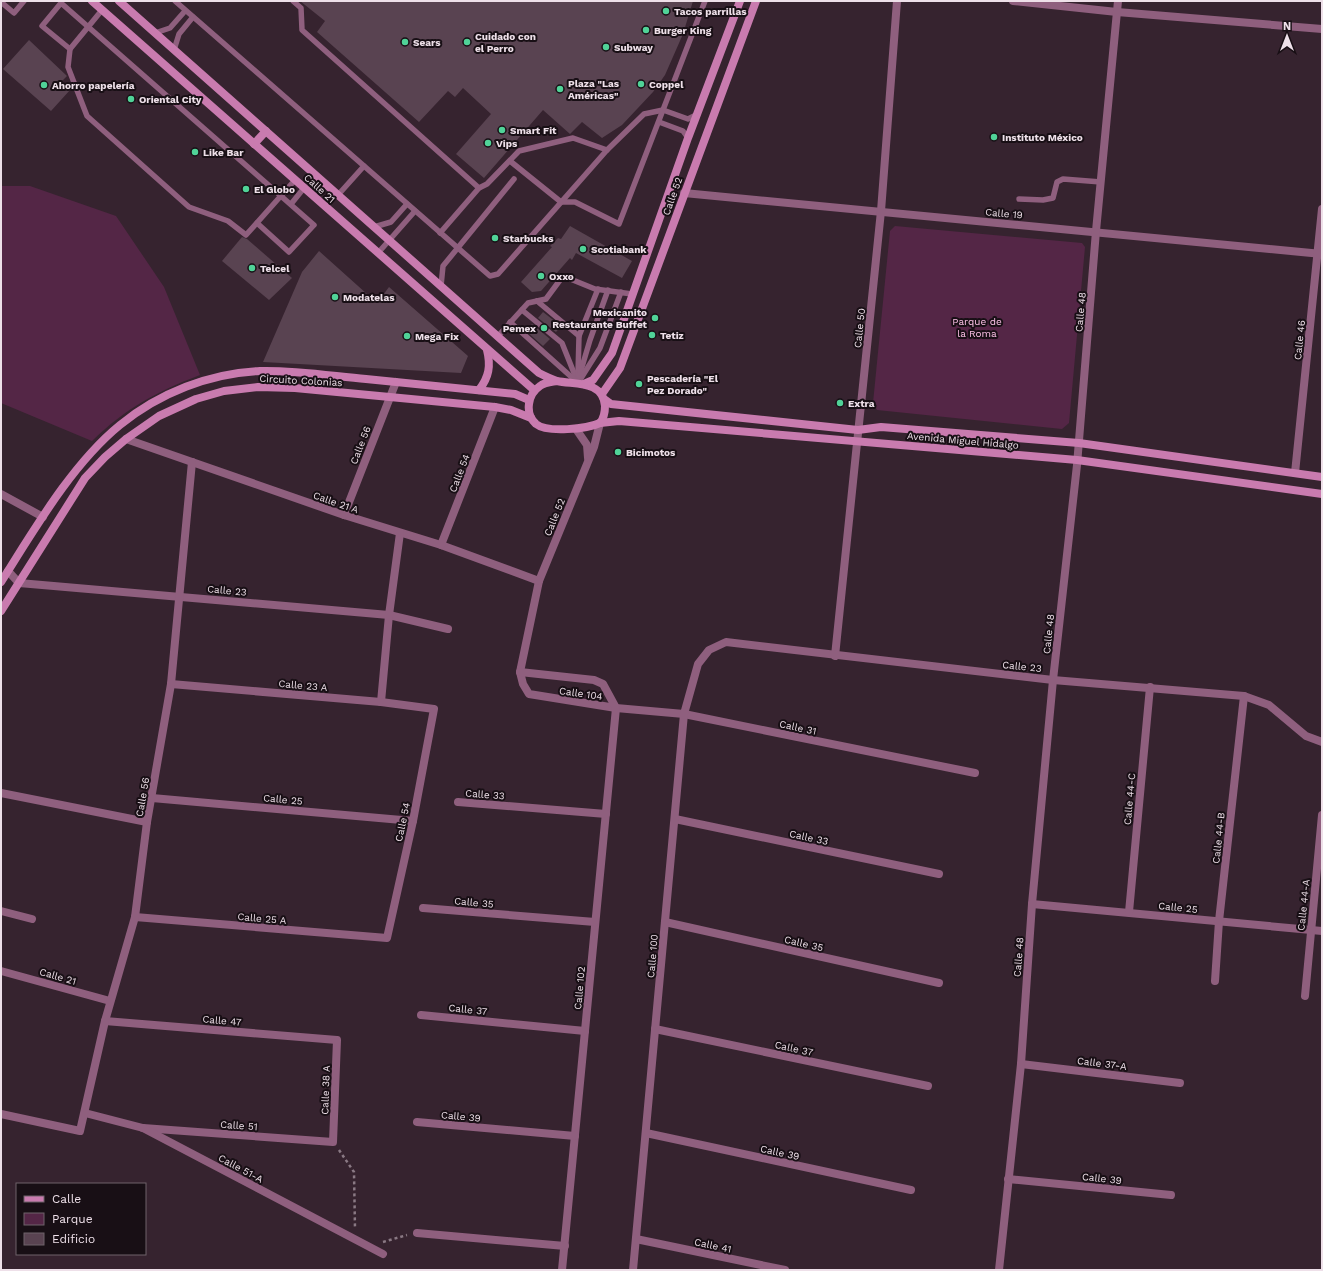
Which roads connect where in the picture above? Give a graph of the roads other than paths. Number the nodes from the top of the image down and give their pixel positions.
1 (24, 1) edge
2 (92, 1) edge
3 (119, 1) edge
4 (175, 1) edge
5 (294, 1) edge
6 (704, 1) edge
7 (740, 1) edge
8 (896, 1) edge
9 (1013, 1) edge
10 (1118, 1) edge
11 (1, 2) edge
12 (758, 2) edge
13 (102, 10) junction
14 (186, 10) junction
15 (1117, 12) junction
16 (193, 17) junction
17 (89, 26) junction
18 (1322, 29) edge
19 (155, 33) junction
20 (70, 49) junction
21 (174, 50) junction
22 (663, 110) junction
23 (696, 115) junction
24 (659, 122) junction
25 (266, 131) junction
26 (688, 138) junction
27 (254, 144) junction
28 (607, 150) junction
29 (510, 161) junction
30 (364, 166) junction
31 (514, 179) dead end
32 (295, 180) junction
33 (1101, 182) junction
34 (304, 188) junction
35 (479, 188) junction
36 (684, 193) junction
37 (281, 195) junction
38 (338, 195) junction
39 (1020, 199) dead end
40 (561, 202) junction
41 (291, 204) junction
42 (407, 204) junction
43 (1322, 209) edge
44 (415, 211) junction
45 (881, 211) junction
46 (257, 223) junction
47 (374, 227) junction
48 (1096, 231) junction
49 (440, 233) junction
50 (389, 240) junction
51 (458, 248) junction
52 (378, 253) junction
53 (1320, 254) edge
54 (441, 286) junction
55 (598, 289) junction
56 (608, 290) junction
57 (621, 292) junction
58 (632, 294) junction
59 (645, 300) junction
60 (536, 301) junction
61 (522, 310) junction
62 (510, 322) junction
63 (498, 336) junction
64 (579, 336) junction
65 (487, 350) junction
66 (557, 381) junction
67 (396, 382) junction
68 (581, 383) junction
69 (479, 390) junction
70 (534, 390) junction
71 (390, 396) junction
72 (603, 396) junction
73 (529, 400) junction
74 (496, 407) junction
75 (531, 418) junction
76 (600, 424) junction
77 (576, 429) junction
78 (858, 430) junction
79 (126, 439) junction
80 (857, 441) junction
81 (1079, 444) junction
82 (1078, 460) junction
83 (588, 461) junction
84 (192, 462) junction
85 (77, 469) junction
86 (1295, 473) junction
87 (1322, 477) edge
88 (85, 478) junction
89 (1, 494) edge
90 (1322, 494) edge
91 (344, 515) junction
92 (43, 517) junction
93 (400, 533) junction
94 (441, 545) junction
95 (8, 571) junction
96 (540, 581) junction
97 (1, 582) edge
98 (19, 583) junction
99 (179, 596) junction
100 (1, 610) edge
101 (389, 614) junction
102 (448, 629) dead end
103 (709, 650) joint
104 (835, 656) junction
105 (520, 672) junction
106 (1053, 680) junction
107 (171, 684) junction
108 (1150, 687) junction
109 (1244, 696) junction
110 (381, 702) junction
111 (616, 708) junction
112 (434, 709) joint
113 (684, 714) junction
114 (1322, 742) edge
115 (975, 773) dead end
116 (1, 793) edge
117 (152, 798) junction
118 (458, 802) dead end
119 (606, 814) junction
120 (1322, 815) edge
121 (675, 819) junction
122 (413, 821) junction
123 (148, 822) junction
124 (939, 874) dead end
125 (1032, 904) junction
126 (423, 908) dead end
127 (1, 911) edge
128 (1129, 912) junction
129 (135, 917) junction
130 (32, 919) dead end
131 (1219, 921) junction
132 (595, 922) junction
133 (665, 922) junction
134 (1310, 930) junction
135 (1322, 931) edge
136 (387, 938) joint
137 (1, 970) edge
138 (1215, 981) dead end
139 (938, 983) dead end
140 (1305, 996) dead end
141 (110, 1001) junction
142 (421, 1015) dead end
143 (104, 1021) junction
144 (655, 1029) junction
145 (585, 1031) junction
146 (337, 1040) joint
147 (1021, 1064) junction
148 (1180, 1082) dead end
149 (928, 1086) dead end
150 (85, 1112) junction
151 (1, 1114) edge
152 (417, 1122) dead end
153 (143, 1128) junction
154 (646, 1133) junction
155 (575, 1136) junction
156 (333, 1142) joint
157 (1008, 1179) junction
158 (911, 1190) dead end
159 (1171, 1195) dead end
160 (417, 1233) road end
161 (636, 1239) junction
162 (565, 1246) junction
163 (383, 1254) dead end
164 (562, 1270) edge
165 (633, 1270) edge
166 (785, 1270) edge
167 (999, 1270) edge

1 - 11 lane
2 - 13 street, Calle 21
3 - 19 street, Calle 21
4 - 14 lane
5 - 35 lane
6 - 22 lane
7 - 23 street, Calle 52
8 - 45 street, Calle 50
9 - 15 street
10 - 15 street, Calle 48
12 - 36 street, Calle 52
13 - 17 lane
13 - 27 street, Calle 21
14 - 16 lane
14 - 19 lane
15 - 18 street
15 - 33 street, Calle 48
16 - 21 lane
16 - 30 lane
17 - 20 lane
17 - 20 lane
17 - 37 lane
19 - 21 street, Calle 21
20 - 46 lane
21 - 25 street, Calle 21
22 - 23 lane
22 - 24 lane
22 - 28 lane
23 - 26 street, Calle 52
24 - 26 lane
24 - 40 lane
25 - 27 street
25 - 38 street, Calle 21
26 - 58 street, Calle 52
27 - 32 street, Calle 21
28 - 29 lane
28 - 40 lane
29 - 35 lane
29 - 40 lane
30 - 38 lane
30 - 42 lane
31 - 51 lane
32 - 34 street, Calle 21
32 - 37 lane
33 - 39 lane
33 - 48 street, Calle 48
34 - 41 lane
34 - 52 street, Calle 21
35 - 49 lane
36 - 45 street, Calle 19
36 - 59 street, Calle 52
37 - 41 lane
37 - 46 lane
38 - 47 street, Calle 21
40 - 51 lane
41 - 46 lane
42 - 44 lane
42 - 47 lane
43 - 53 street, Calle 46
44 - 49 lane
44 - 50 lane
45 - 48 street, Calle 19
45 - 78 street, Calle 50
47 - 50 street, Calle 21
48 - 53 street, Calle 19
48 - 81 street, Calle 48
49 - 51 lane
50 - 52 lane
50 - 54 street, Calle 21
51 - 54 lane
52 - 65 street, Calle 21
53 - 86 street, Calle 46
54 - 63 street, Calle 21
55 - 56 lane
55 - 60 lane
55 - 64 lane
56 - 57 lane
56 - 68 lane
57 - 58 lane
57 - 68 lane
58 - 59 street
58 - 68 street, Calle 52
59 - 72 street, Calle 52
60 - 61 lane
60 - 64 lane
61 - 62 lane
61 - 68 lane
62 - 63 lane
62 - 68 lane
63 - 66 street, Calle 21
64 - 68 lane
65 - 69 street
65 - 70 street, Calle 21
66 - 68 street
66 - 70 street
67 - 69 street, Circuito Colonias
67 - 71 street, Calle 56
67 - 85 street, Circuito Colonias
68 - 72 street
69 - 73 street, Circuito Colonias
70 - 73 street
71 - 74 street, Circuito Colonias
71 - 79 street, Circuito Colonias
71 - 91 street, Calle 56
72 - 76 street
72 - 78 street, Avenida Miguel Hidalgo
73 - 75 street
74 - 75 street, Circuito Colonias
74 - 94 street, Calle 54
75 - 77 street
76 - 77 street
76 - 80 street, Avenida Miguel Hidalgo
76 - 83 street, Calle 52
77 - 83 street
78 - 80 street, Calle 50
78 - 81 street, Avenida Miguel Hidalgo
79 - 84 street, Calle 21 A
79 - 88 street, Circuito Colonias
80 - 82 street, Avenida Miguel Hidalgo
80 - 104 street, Calle 50
81 - 82 street, Calle 48
81 - 86 street, Avenida Miguel Hidalgo
82 - 90 street, Avenida Miguel Hidalgo
82 - 106 street, Calle 48
83 - 96 street, Calle 52
84 - 91 street, Calle 21 A
84 - 99 street, Calle 56
85 - 88 street
85 - 92 street, Circuito Colonias
86 - 87 street, Avenida Miguel Hidalgo
88 - 98 street, Circuito Colonias
89 - 92 street
91 - 93 street, Calle 21 A
92 - 95 street, Circuito Colonias
93 - 94 street, Calle 21 A
93 - 101 street
94 - 96 street, Calle 21 A
95 - 97 street, Circuito Colonias
95 - 98 street
96 - 105 street
98 - 99 street, Calle 23
98 - 100 street, Circuito Colonias
99 - 101 street, Calle 23
99 - 107 street, Calle 56
101 - 102 street, Calle 23
101 - 110 street
103 - 104 street, Calle 23
103 - 113 street, Calle 100
104 - 106 street, Calle 23
105 - 111 street, Calle 104
105 - 111 street, Calle 104
106 - 108 street, Calle 23
106 - 125 street, Calle 48
107 - 110 street, Calle 23 A
107 - 117 street, Calle 56
108 - 109 street, Calle 23
108 - 128 street, Calle 44-C
109 - 114 street, Calle 23
109 - 131 street, Calle 44-B
110 - 112 street, Calle 23 A
111 - 113 street, Calle 31
111 - 119 street, Calle 102
112 - 122 street, Calle 54
113 - 115 street, Calle 31
113 - 121 street, Calle 100
116 - 123 street
117 - 122 street, Calle 25
117 - 123 street, Calle 56
118 - 119 street, Calle 33
119 - 132 street, Calle 102
120 - 134 street, Calle 44-A
121 - 124 street, Calle 33
121 - 133 street, Calle 100
122 - 136 street, Calle 54
123 - 129 street, Calle 56
125 - 128 street, Calle 25
125 - 147 street, Calle 48
126 - 132 street, Calle 35
127 - 130 street
128 - 131 street, Calle 25
129 - 136 street, Calle 25 A
129 - 141 street, Calle 56
131 - 134 street, Calle 25
131 - 138 street, Calle 44-B
132 - 145 street, Calle 102
133 - 139 street, Calle 35
133 - 144 street, Calle 100
134 - 135 street, Calle 25
134 - 140 street, Calle 44-A
137 - 141 street, Calle 21
141 - 143 street, Calle 56
142 - 145 street, Calle 37
143 - 146 street, Calle 47
143 - 150 street, Calle 56
144 - 149 street, Calle 37
144 - 154 street, Calle 100
145 - 155 street, Calle 102
146 - 156 street, Calle 38 A
147 - 148 street, Calle 37-A
147 - 157 street, Calle 48
150 - 151 street, Calle 56
150 - 153 street, Calle 51-A
152 - 155 street, Calle 39
153 - 156 street, Calle 51
153 - 163 street, Calle 51-A
154 - 158 street, Calle 39
154 - 161 street, Calle 100
155 - 162 street, Calle 102
157 - 159 street, Calle 39
157 - 167 street, Calle 48
160 - 162 street
161 - 165 street, Calle 100
161 - 166 street, Calle 41
162 - 164 street, Calle 102

